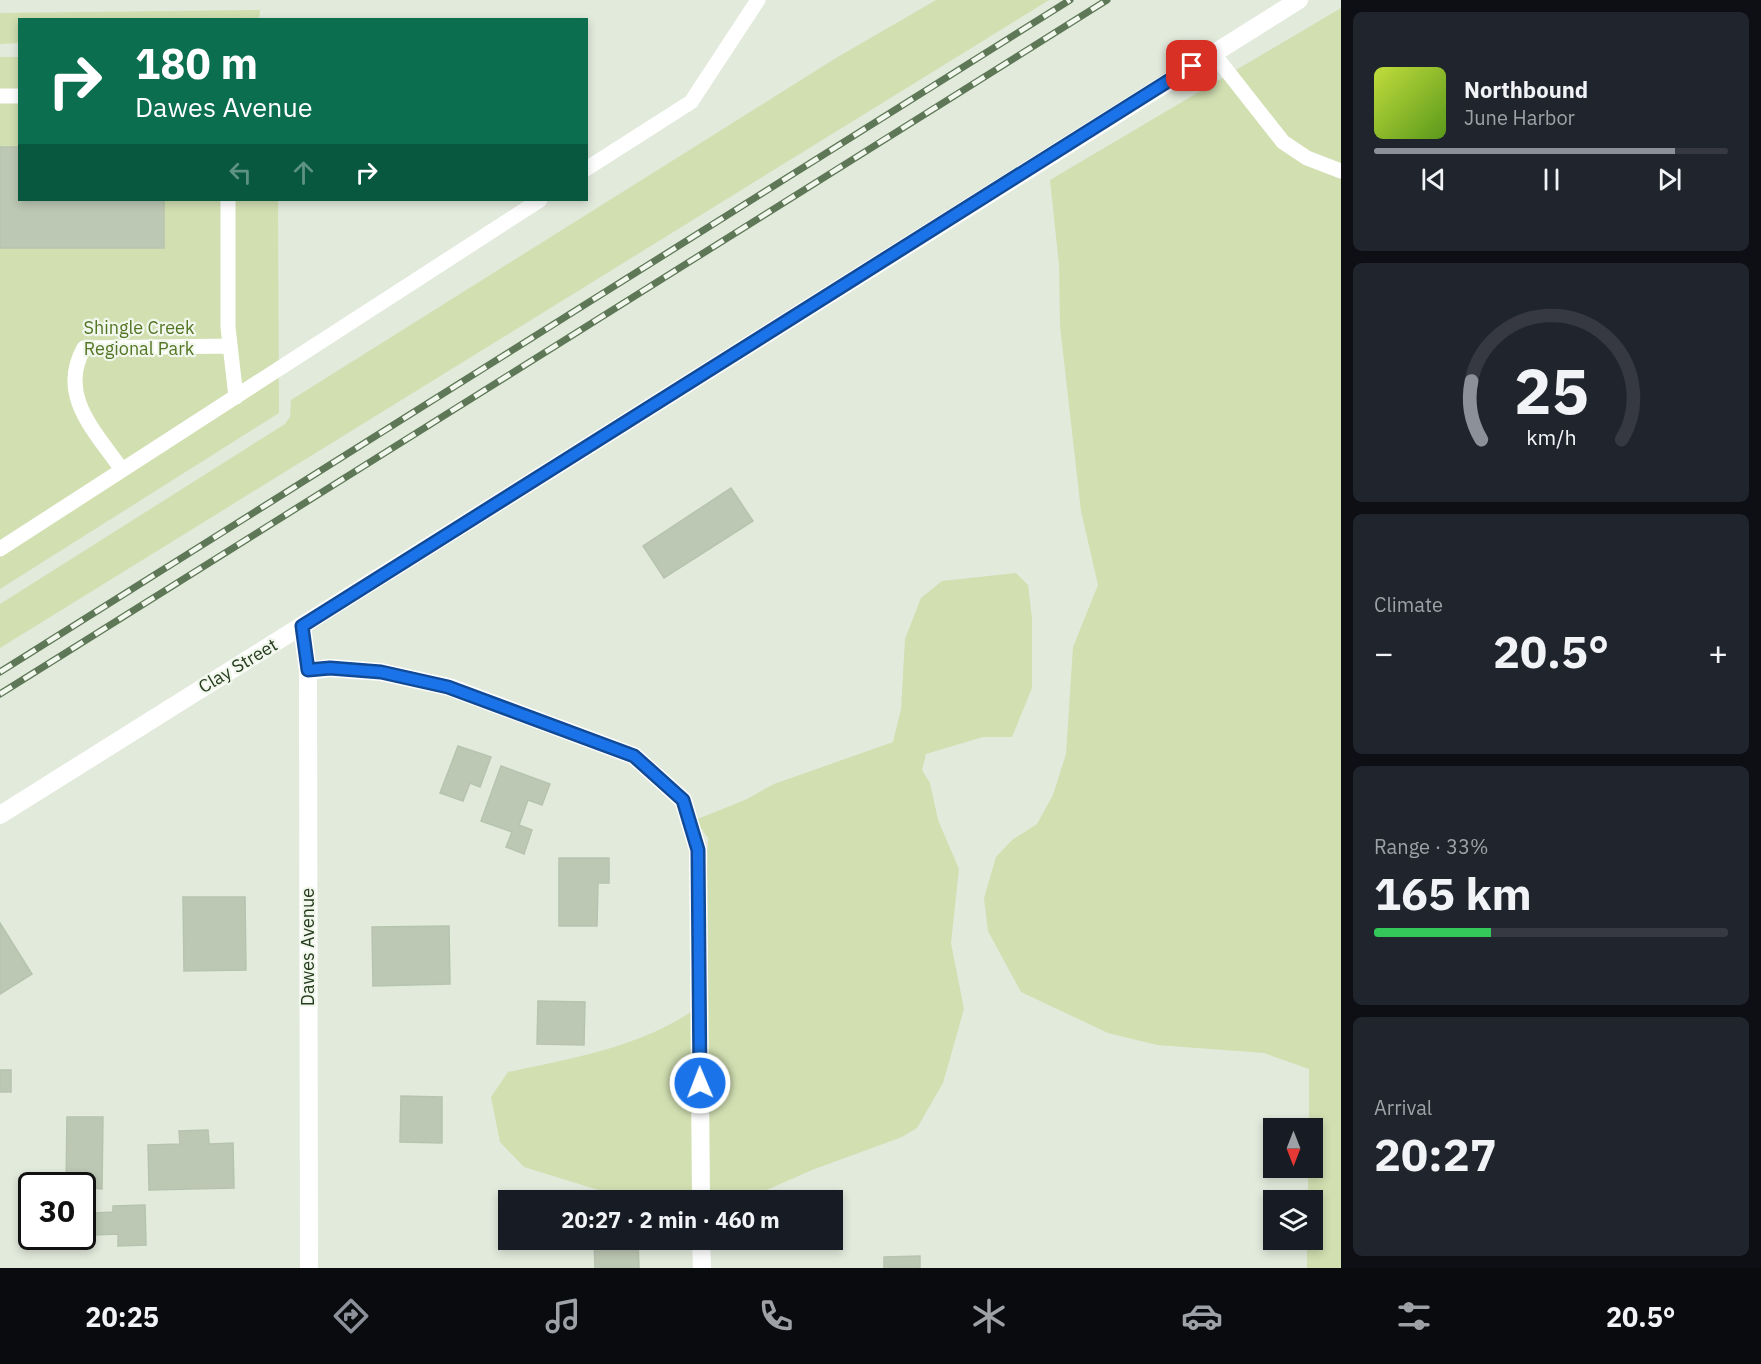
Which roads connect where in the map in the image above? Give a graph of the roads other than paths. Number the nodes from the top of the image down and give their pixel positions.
1 (758, 0) edge
2 (1299, 0) edge
3 (1213, 54) junction
4 (0, 96) edge
5 (18, 96) edge
6 (588, 168) edge
7 (1341, 171) edge
8 (228, 201) edge
9 (538, 201) edge
10 (230, 346) junction
11 (236, 397) junction
12 (122, 471) junction
13 (0, 549) edge
14 (302, 626) junction
15 (308, 670) junction
16 (0, 815) edge
17 (701, 1190) edge
18 (701, 1250) edge
19 (309, 1268) edge
20 (702, 1268) edge

1 - 6 lane
2 - 3 street, Clay Street
3 - 7 lane
3 - 14 street, Clay Street
4 - 5 lane
8 - 10 lane
9 - 11 lane
10 - 11 lane
10 - 12 lane
11 - 12 lane
12 - 13 lane
14 - 15 street, Dawes Avenue
14 - 16 street, Clay Street
15 - 17 street
15 - 19 street, Dawes Avenue
18 - 20 street

